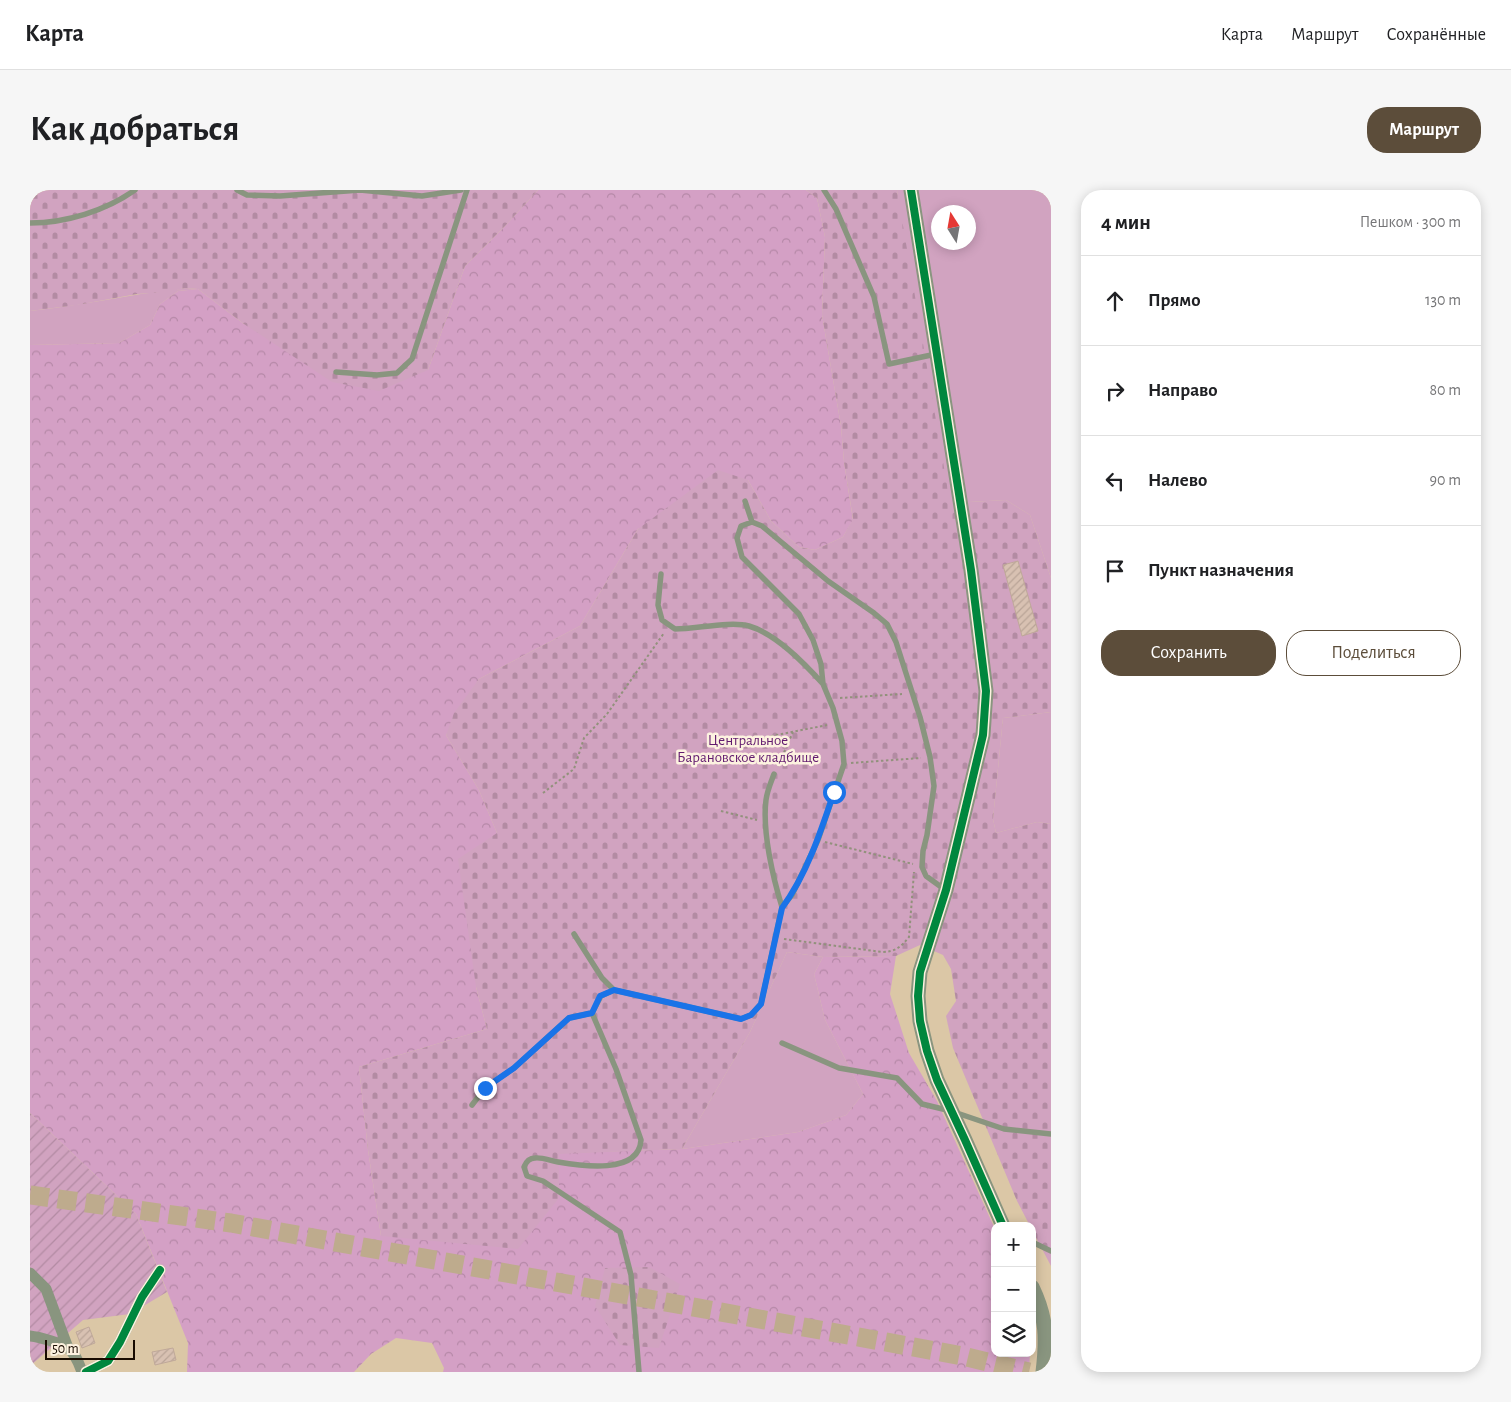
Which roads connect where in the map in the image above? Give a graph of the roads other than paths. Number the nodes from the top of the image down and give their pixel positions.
1 (135, 190) edge
2 (238, 190) edge
3 (462, 190) edge
4 (467, 190) edge
5 (824, 190) edge
6 (911, 190) edge
7 (30, 223) edge
8 (938, 354) junction
9 (336, 372) dead end
10 (745, 501) dead end
11 (752, 522) junction
12 (661, 574) dead end
13 (823, 684) junction
14 (774, 774) road end
15 (946, 890) junction
16 (782, 908) junction
17 (574, 934) dead end
18 (614, 990) junction
19 (592, 1013) junction
20 (782, 1043) dead end
21 (472, 1105) dead end
22 (952, 1111) junction
23 (1051, 1134) edge
24 (1001, 1222) edge
25 (1036, 1244) edge
26 (1051, 1251) edge
27 (160, 1270) dead end
28 (30, 1273) edge
29 (1036, 1296) edge
30 (30, 1336) edge
31 (68, 1348) junction
32 (84, 1372) edge
33 (639, 1372) edge
34 (1043, 1372) edge

1 - 7 lane
2 - 3 lane
4 - 9 lane
5 - 8 lane
6 - 8 street
8 - 15 street
10 - 11 lane
11 - 13 lane
11 - 15 lane
12 - 13 lane
13 - 16 lane
14 - 16 lane
15 - 22 street
16 - 18 lane
17 - 18 lane
18 - 19 lane
19 - 21 lane
19 - 33 lane
20 - 22 lane
22 - 23 lane
22 - 24 street
25 - 26 lane
27 - 32 street
28 - 31 street
29 - 34 street
30 - 31 street
31 - 32 street

